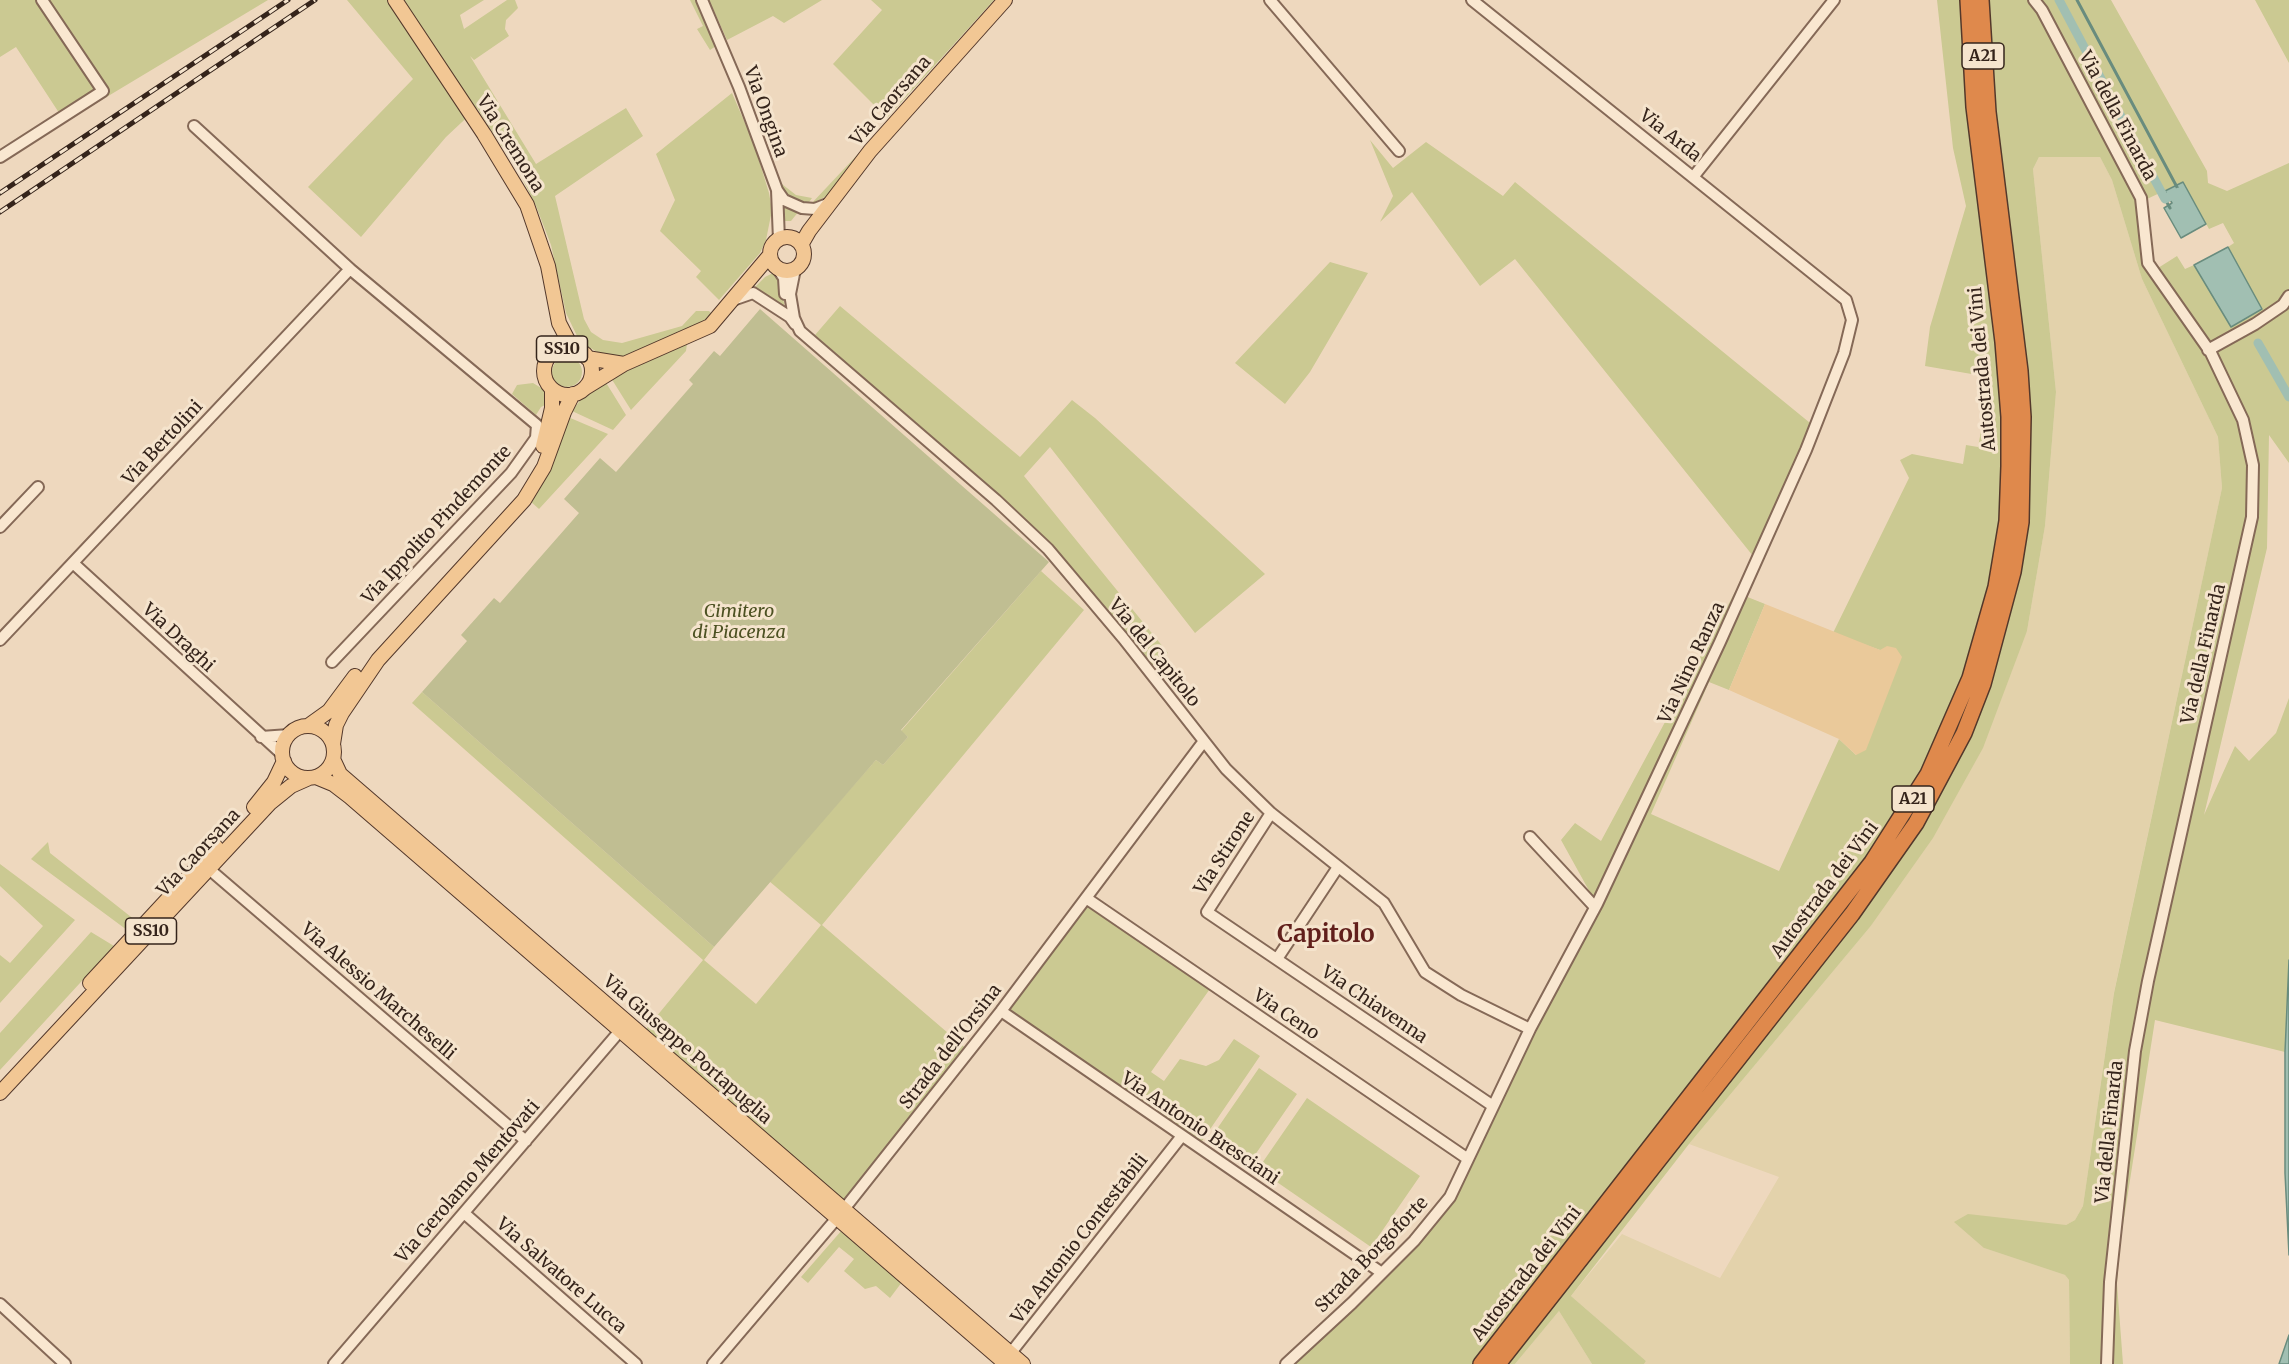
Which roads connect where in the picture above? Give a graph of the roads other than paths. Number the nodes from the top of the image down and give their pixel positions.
1 (42, 0) edge
2 (394, 0) edge
3 (702, 0) edge
4 (1005, 0) edge
5 (1270, 0) edge
6 (1472, 0) edge
7 (1834, 0) edge
8 (1968, 0) edge
9 (1981, 0) edge
10 (2034, 0) edge
11 (1981, 110) junction
12 (194, 126) dead end
13 (1399, 151) dead end
14 (0, 157) edge
15 (1694, 176) junction
16 (777, 190) junction
17 (830, 203) junction
18 (809, 231) junction
19 (782, 238) junction
20 (801, 245) junction
21 (774, 263) junction
22 (350, 268) junction
23 (795, 269) junction
24 (2289, 296) edge
25 (733, 300) junction
26 (1846, 300) joint
27 (794, 321) junction
28 (559, 322) junction
29 (572, 348) junction
30 (2208, 350) junction
31 (551, 355) junction
32 (587, 358) junction
33 (624, 364) junction
34 (552, 390) junction
35 (578, 392) junction
36 (38, 487) dead end
37 (0, 527) edge
38 (73, 563) junction
39 (0, 640) edge
40 (332, 663) dead end
41 (308, 726) junction
42 (289, 735) junction
43 (261, 737) junction
44 (1204, 741) junction
45 (333, 744) junction
46 (283, 758) junction
47 (333, 759) junction
48 (312, 777) junction
49 (1271, 813) junction
50 (1530, 837) dead end
51 (1338, 867) junction
52 (209, 869) junction
53 (1086, 898) junction
54 (1595, 907) junction
55 (1207, 912) joint
56 (1277, 959) junction
57 (1001, 1011) junction
58 (624, 1027) junction
59 (1530, 1029) junction
60 (0, 1080) edge
61 (0, 1093) edge
62 (1493, 1106) junction
63 (1181, 1137) junction
64 (526, 1141) junction
65 (1468, 1159) junction
66 (464, 1213) junction
67 (840, 1213) junction
68 (1382, 1273) junction
69 (0, 1304) edge
70 (1007, 1360) edge
71 (64, 1364) edge
72 (334, 1364) edge
73 (636, 1364) edge
74 (713, 1364) edge
75 (1023, 1364) edge
76 (1286, 1364) edge
77 (1481, 1364) edge
78 (1498, 1364) edge
79 (2107, 1364) edge

1 - 14 street
2 - 28 main road, Via Cremona
3 - 16 street, Via Ongina
4 - 17 main road, Via Caorsana
5 - 13 street
6 - 15 street, Via Arda
7 - 15 street
8 - 11 highway, Autostrada dei Vini / A21
9 - 11 highway, Autostrada dei Vini / A21
10 - 30 street, Via della Finarda
11 - 77 highway, Autostrada dei Vini / A21
11 - 78 highway, Autostrada dei Vini / A21
12 - 22 street
15 - 26 street, Via Arda
16 - 17 street
16 - 19 street, Via Ongina
17 - 18 main road, Via Caorsana
18 - 19 main road
18 - 20 main road, Via Caorsana
19 - 20 main road
19 - 21 main road
20 - 23 main road
21 - 23 main road
21 - 25 main road
21 - 27 street
22 - 38 street, Via Bertolini
22 - 40 street, Via Ippolito Pindemonte
23 - 27 street
24 - 30 street
25 - 27 street, Via del Capitolo
25 - 33 main road
26 - 54 street, Via Nino Ranza
27 - 44 street, Via del Capitolo
28 - 29 main road, SS10
28 - 31 main road, SS10
29 - 31 main road, SS10
29 - 32 main road, SS10
30 - 79 street, Via della Finarda
31 - 34 main road, SS10
32 - 33 main road
32 - 35 main road, SS10
33 - 35 main road
34 - 35 main road
34 - 41 main road, SS10
35 - 45 main road, SS10
36 - 37 street
38 - 39 street, Via Bertolini
38 - 43 street, Via Draghi
41 - 42 main road, SS10
41 - 45 main road
42 - 43 street
42 - 46 main road, SS10
43 - 46 street, Via Draghi
44 - 49 street, Via del Capitolo
44 - 53 street, Strada dell'Orsina
45 - 47 main road, SS10
46 - 48 main road
46 - 60 main road, Via Caorsana / SS10
47 - 48 main road, SS10
47 - 58 main road, Via Giuseppe Portapuglia
48 - 52 main road, Via Caorsana / SS10
48 - 58 main road, Via Giuseppe Portapuglia
49 - 51 street, Via del Capitolo
49 - 55 street, Via Stirone
50 - 54 street
51 - 56 street
51 - 59 street, Via del Capitolo
52 - 61 main road, Via Caorsana / SS10
52 - 64 street, Via Alessio Marcheselli
53 - 57 street, Strada dell'Orsina
53 - 65 street, Via Ceno
54 - 59 street, Via Nino Ranza
55 - 56 street, Via Chiavenna
56 - 62 street, Via Chiavenna
57 - 63 street, Via Antonio Bresciani
57 - 67 street, Strada dell'Orsina
58 - 64 street, Via Gerolamo Mentovati
58 - 67 main road, Via Giuseppe Portapuglia
59 - 62 street, Strada Borgoforte
62 - 65 street, Strada Borgoforte
63 - 68 street, Via Antonio Bresciani
63 - 70 street, Via Antonio Contestabili
64 - 66 street, Via Gerolamo Mentovati
65 - 68 street, Strada Borgoforte
66 - 72 street, Via Gerolamo Mentovati
66 - 73 street, Via Salvatore Lucca
67 - 70 main road, Via Giuseppe Portapuglia
67 - 74 street, Strada dell'Orsina
68 - 76 street, Strada Borgoforte
69 - 71 street
70 - 75 main road, Via Giuseppe Portapuglia

